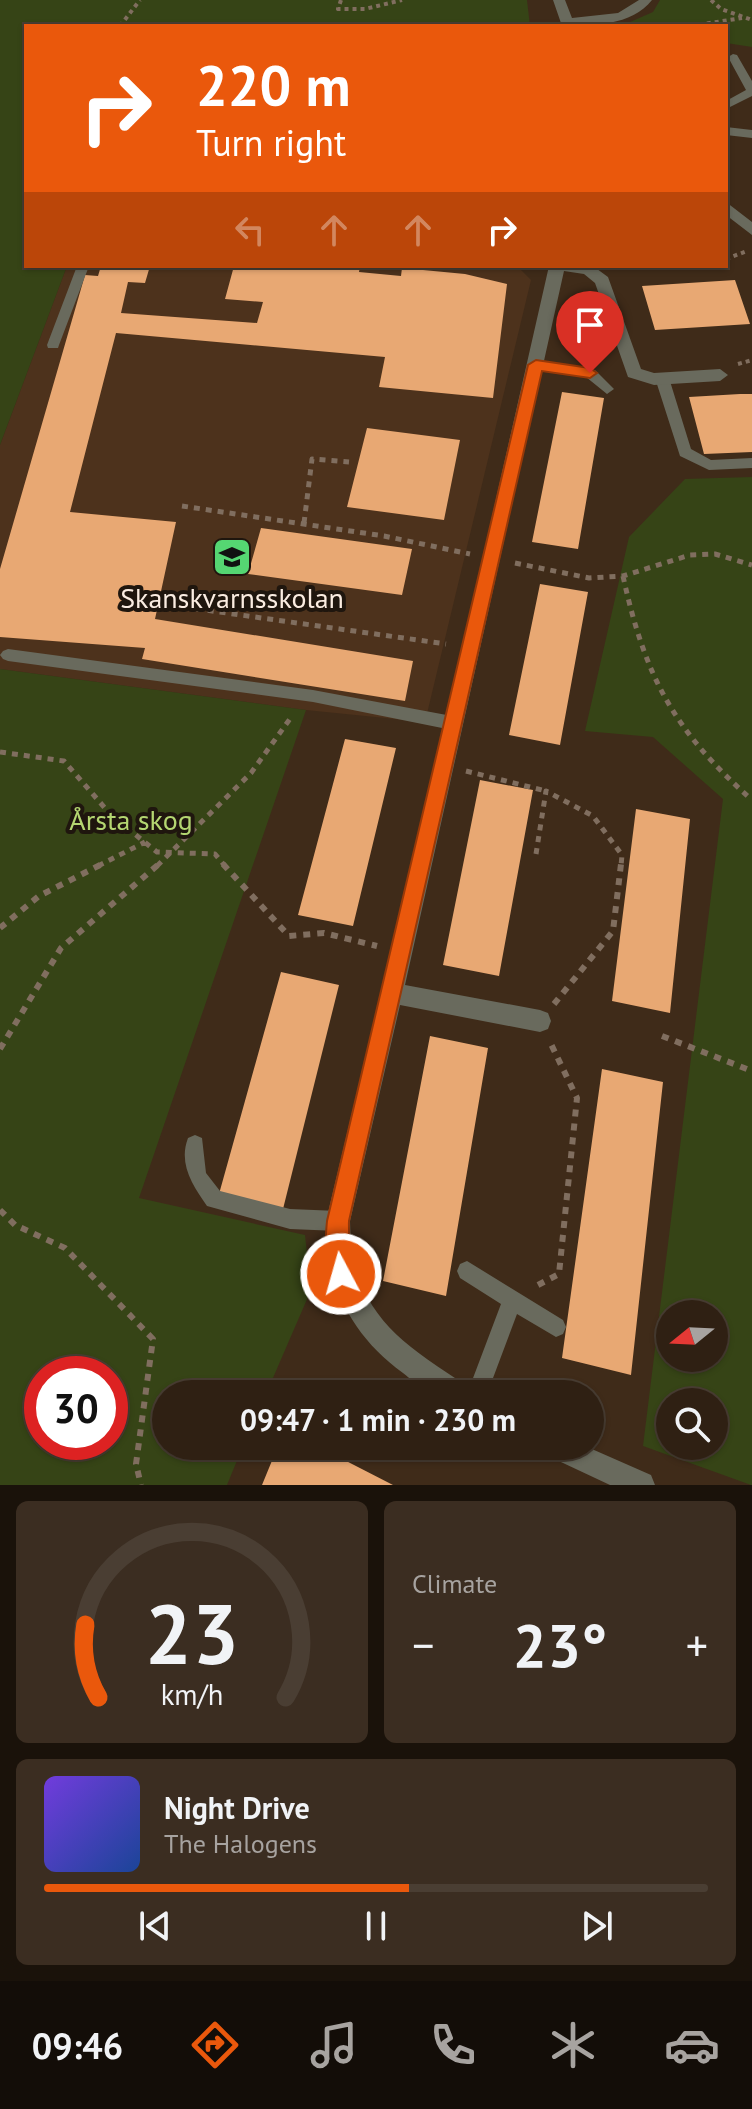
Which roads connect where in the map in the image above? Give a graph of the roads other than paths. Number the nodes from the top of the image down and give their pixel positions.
1 (559, 0) edge
2 (646, 0) edge
3 (568, 24) edge
4 (733, 57) dead end
5 (728, 105) edge
6 (728, 131) edge
7 (752, 134) edge
8 (728, 209) edge
9 (752, 230) edge
10 (82, 268) edge
11 (560, 268) edge
12 (574, 268) edge
13 (53, 345) dead end
14 (536, 365) junction
15 (720, 375) dead end
16 (662, 378) junction
17 (607, 389) dead end
18 (752, 463) edge
19 (8, 655) dead end
20 (452, 723) junction
21 (393, 993) junction
22 (540, 1021) road end
23 (195, 1145) dead end
24 (338, 1221) junction
25 (467, 1271) dead end
26 (513, 1299) junction
27 (556, 1327) dead end
28 (434, 1380) edge
29 (482, 1380) edge
30 (586, 1460) edge
31 (641, 1485) edge

1 - 3 street
2 - 3 street
4 - 5 lane
6 - 7 street
8 - 9 street
10 - 13 lane
11 - 14 street
12 - 16 street
14 - 17 lane
14 - 20 street
15 - 16 street
16 - 18 lane
19 - 20 lane
20 - 21 street
21 - 22 street
21 - 24 street
23 - 24 lane
24 - 28 street
25 - 26 lane
26 - 27 lane
26 - 29 lane
30 - 31 street

